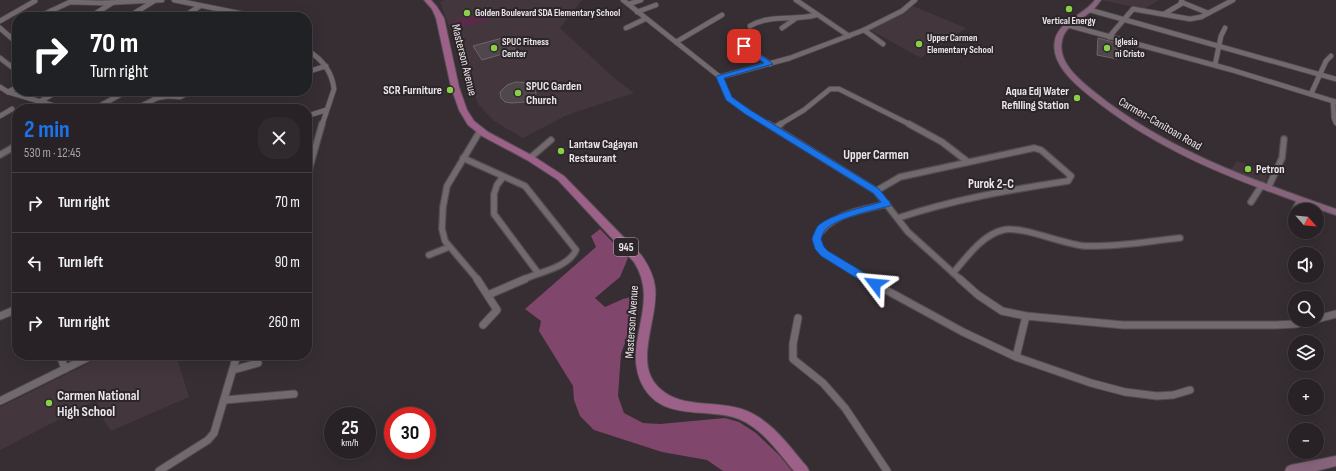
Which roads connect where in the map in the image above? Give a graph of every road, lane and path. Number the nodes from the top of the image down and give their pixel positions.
1 (162, 0) edge
2 (174, 0) edge
3 (427, 0) edge
4 (623, 0) edge
5 (641, 0) edge
6 (796, 0) edge
7 (915, 0) edge
8 (1098, 0) edge
9 (1233, 0) edge
10 (35, 1) dead end
11 (154, 1) junction
12 (1181, 1) edge
13 (113, 2) junction
14 (629, 4) junction
15 (656, 5) dead end
16 (200, 6) junction
17 (1090, 10) junction
18 (51, 11) edge
19 (18, 12) edge
20 (98, 12) edge
21 (136, 12) edge
22 (191, 12) edge
23 (237, 12) edge
24 (637, 12) junction
25 (1208, 13) junction
26 (1164, 14) junction
27 (12, 15) edge
28 (722, 15) dead end
29 (816, 15) junction
30 (645, 19) junction
31 (794, 19) junction
32 (1122, 20) junction
33 (0, 21) edge
34 (1067, 25) junction
35 (750, 26) dead end
36 (0, 28) edge
37 (626, 28) dead end
38 (782, 28) dead end
39 (1225, 28) dead end
40 (864, 30) junction
41 (737, 35) dead end
42 (849, 36) junction
43 (1109, 37) junction
44 (12, 38) edge
45 (676, 42) junction
46 (883, 44) dead end
47 (1220, 47) junction
48 (312, 53) edge
49 (1331, 56) dead end
50 (1, 60) edge
51 (770, 64) junction
52 (1215, 65) junction
53 (326, 66) junction
54 (12, 68) edge
55 (312, 70) edge
56 (1320, 74) junction
57 (720, 77) junction
58 (1336, 79) edge
59 (0, 87) edge
60 (12, 90) edge
61 (8, 92) junction
62 (12, 93) edge
63 (1311, 94) junction
64 (23, 96) edge
65 (50, 96) edge
66 (118, 96) edge
67 (162, 96) edge
68 (41, 101) junction
69 (1334, 101) edge
70 (50, 104) edge
71 (103, 104) edge
72 (145, 104) edge
73 (12, 109) dead end
74 (326, 110) junction
75 (312, 114) edge
76 (0, 116) edge
77 (1336, 124) edge
78 (775, 128) junction
79 (480, 131) junction
80 (1284, 139) dead end
81 (551, 140) dead end
82 (12, 148) edge
83 (312, 149) edge
84 (0, 155) edge
85 (463, 158) junction
86 (530, 158) junction
87 (968, 162) junction
88 (504, 177) junction
89 (1265, 186) junction
90 (876, 191) junction
91 (1300, 200) junction
92 (1251, 202) dead end
93 (1299, 203) edge
94 (887, 204) junction
95 (1336, 212) edge
96 (898, 218) junction
97 (1180, 238) dead end
98 (527, 245) dead end
99 (449, 247) junction
100 (521, 248) junction
101 (429, 255) dead end
102 (538, 273) junction
103 (953, 273) junction
104 (488, 295) junction
105 (12, 311) edge
106 (1336, 314) edge
107 (0, 316) edge
108 (1026, 316) junction
109 (1324, 317) edge
110 (798, 318) dead end
111 (1288, 324) edge
112 (483, 325) dead end
113 (1016, 357) junction
114 (62, 360) edge
115 (83, 360) edge
116 (236, 360) edge
117 (258, 363) dead end
118 (65, 369) junction
119 (233, 370) junction
120 (1190, 390) dead end
121 (294, 394) dead end
122 (225, 400) junction
123 (0, 401) edge
124 (1336, 461) edge
125 (159, 471) edge
126 (802, 471) edge
127 (886, 471) edge
128 (1291, 471) edge

1 - 11 street
2 - 16 street
3 - 79 main road, Masterson Avenue / 945
4 - 14 street
5 - 14 street
6 - 29 street
7 - 40 street
8 - 17 main road
9 - 25 street
10 - 19 street
11 - 13 street
11 - 21 street
12 - 25 street
12 - 26 street
13 - 18 street
13 - 20 street
14 - 24 street
15 - 24 street
16 - 22 street
16 - 23 street
17 - 32 street
17 - 34 main road
24 - 30 street
25 - 26 street
26 - 32 street
27 - 33 street
28 - 45 street
29 - 31 street
29 - 42 street
30 - 37 street
30 - 45 street
31 - 35 street
31 - 38 street
32 - 43 street
32 - 47 street
34 - 43 street
34 - 89 main road, Carmen-Canitoan Road
36 - 44 street
39 - 47 street
40 - 42 street
40 - 46 street
41 - 51 street
42 - 51 street
43 - 52 street
45 - 57 street
47 - 52 street
47 - 56 street
48 - 53 street
49 - 56 street
50 - 54 street
51 - 57 street
52 - 63 street
53 - 55 street
53 - 74 street
56 - 58 street
56 - 63 street
57 - 78 street
59 - 61 street
60 - 61 street
61 - 62 street
63 - 69 street
64 - 68 street
65 - 68 street
66 - 71 street
67 - 72 street
68 - 70 street
69 - 77 street
73 - 76 street
74 - 75 street
74 - 83 street
78 - 87 street
78 - 90 street
79 - 85 street
79 - 86 main road, Masterson Avenue / 945
80 - 89 street
81 - 86 street
82 - 84 street
85 - 88 street
85 - 99 street
86 - 126 main road, Masterson Avenue / 945
87 - 90 street
87 - 96 street
88 - 100 street
88 - 102 street
89 - 91 main road, Carmen-Canitoan Road
89 - 92 street
90 - 94 street
91 - 93 street
91 - 95 main road, Carmen-Canitoan Road
94 - 96 street
94 - 113 street
96 - 103 street
97 - 103 street
98 - 100 street
99 - 101 street
99 - 104 street
100 - 102 street
102 - 104 street
103 - 108 street
104 - 112 street
105 - 107 street
106 - 109 street
108 - 111 street
108 - 113 street
110 - 127 street
113 - 120 street
114 - 118 street
115 - 118 street
116 - 119 street
117 - 119 street
118 - 123 street
119 - 122 street
121 - 122 street
122 - 125 street
124 - 128 main road

